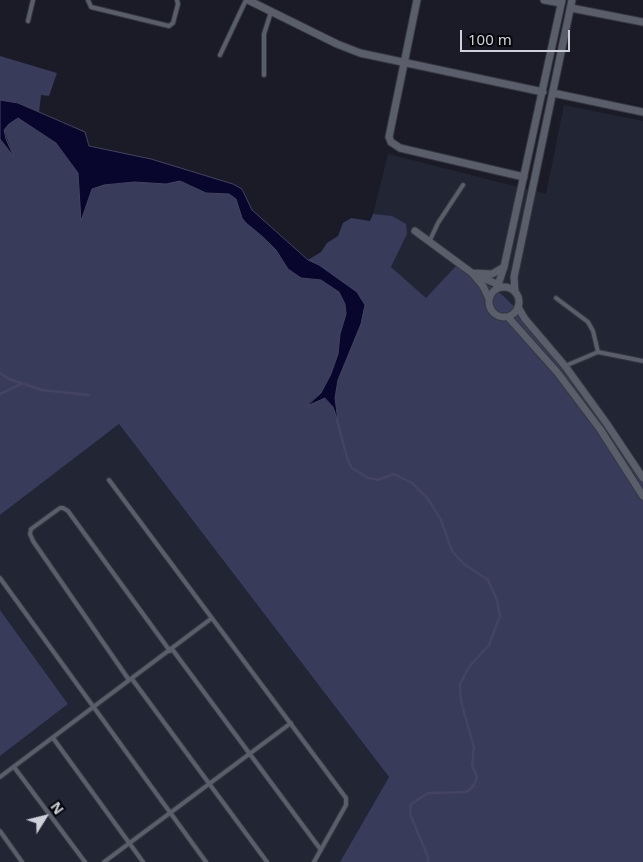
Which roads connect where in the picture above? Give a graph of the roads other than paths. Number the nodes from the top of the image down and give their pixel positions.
1 (33, 0) edge
2 (88, 0) edge
3 (177, 0) edge
4 (247, 0) edge
5 (417, 0) edge
6 (544, 0) edge
7 (572, 0) edge
8 (562, 2) edge
9 (571, 8) junction
10 (271, 12) junction
11 (28, 21) dead end
12 (643, 22) edge
13 (220, 55) dead end
14 (404, 62) junction
15 (264, 75) dead end
16 (543, 92) junction
17 (553, 93) junction
18 (643, 112) edge
19 (524, 177) junction
20 (463, 185) dead end
21 (416, 231) dead end
22 (430, 240) junction
23 (504, 267) junction
24 (472, 273) junction
25 (498, 287) junction
26 (515, 292) junction
27 (556, 298) dead end
28 (489, 299) junction
29 (518, 306) junction
30 (508, 317) junction
31 (598, 352) junction
32 (643, 361) edge
33 (565, 366) junction
34 (643, 478) edge
35 (110, 480) dead end
36 (643, 496) edge
37 (0, 578) edge
38 (212, 618) junction
39 (171, 650) junction
40 (130, 680) junction
41 (93, 708) junction
42 (290, 723) junction
43 (53, 738) junction
44 (250, 753) junction
45 (14, 767) junction
46 (0, 777) edge
47 (208, 783) junction
48 (169, 812) junction
49 (0, 831) edge
50 (129, 843) junction
51 (321, 850) junction
52 (22, 862) edge
53 (84, 862) edge
54 (104, 862) edge
55 (143, 862) edge
56 (206, 862) edge
57 (268, 862) edge
58 (314, 862) edge

1 - 11 lane
2 - 3 lane
4 - 10 street
4 - 13 lane
5 - 14 street
6 - 8 street
7 - 9 street
8 - 16 street
9 - 12 street
9 - 17 street
10 - 14 street
10 - 15 lane
14 - 16 street
14 - 19 street
16 - 19 street
17 - 18 street
17 - 26 street
19 - 23 street
20 - 22 lane
21 - 22 street
22 - 24 street
23 - 24 street
23 - 25 street
24 - 25 street
24 - 28 street
25 - 26 street
25 - 28 street
26 - 29 street
27 - 31 lane
28 - 30 street
29 - 30 street
29 - 33 street
30 - 36 street
31 - 32 lane
31 - 33 lane
33 - 34 street
35 - 38 lane
37 - 41 lane
38 - 39 lane
38 - 42 lane
39 - 40 lane
39 - 40 lane
39 - 44 lane
40 - 41 lane
40 - 47 lane
41 - 43 lane
41 - 48 lane
42 - 44 lane
42 - 51 lane
43 - 45 lane
43 - 50 lane
44 - 47 lane
44 - 51 lane
45 - 46 lane
45 - 53 lane
47 - 48 lane
47 - 57 lane
48 - 50 lane
48 - 56 lane
49 - 52 lane
50 - 54 lane
50 - 55 lane
51 - 58 lane

